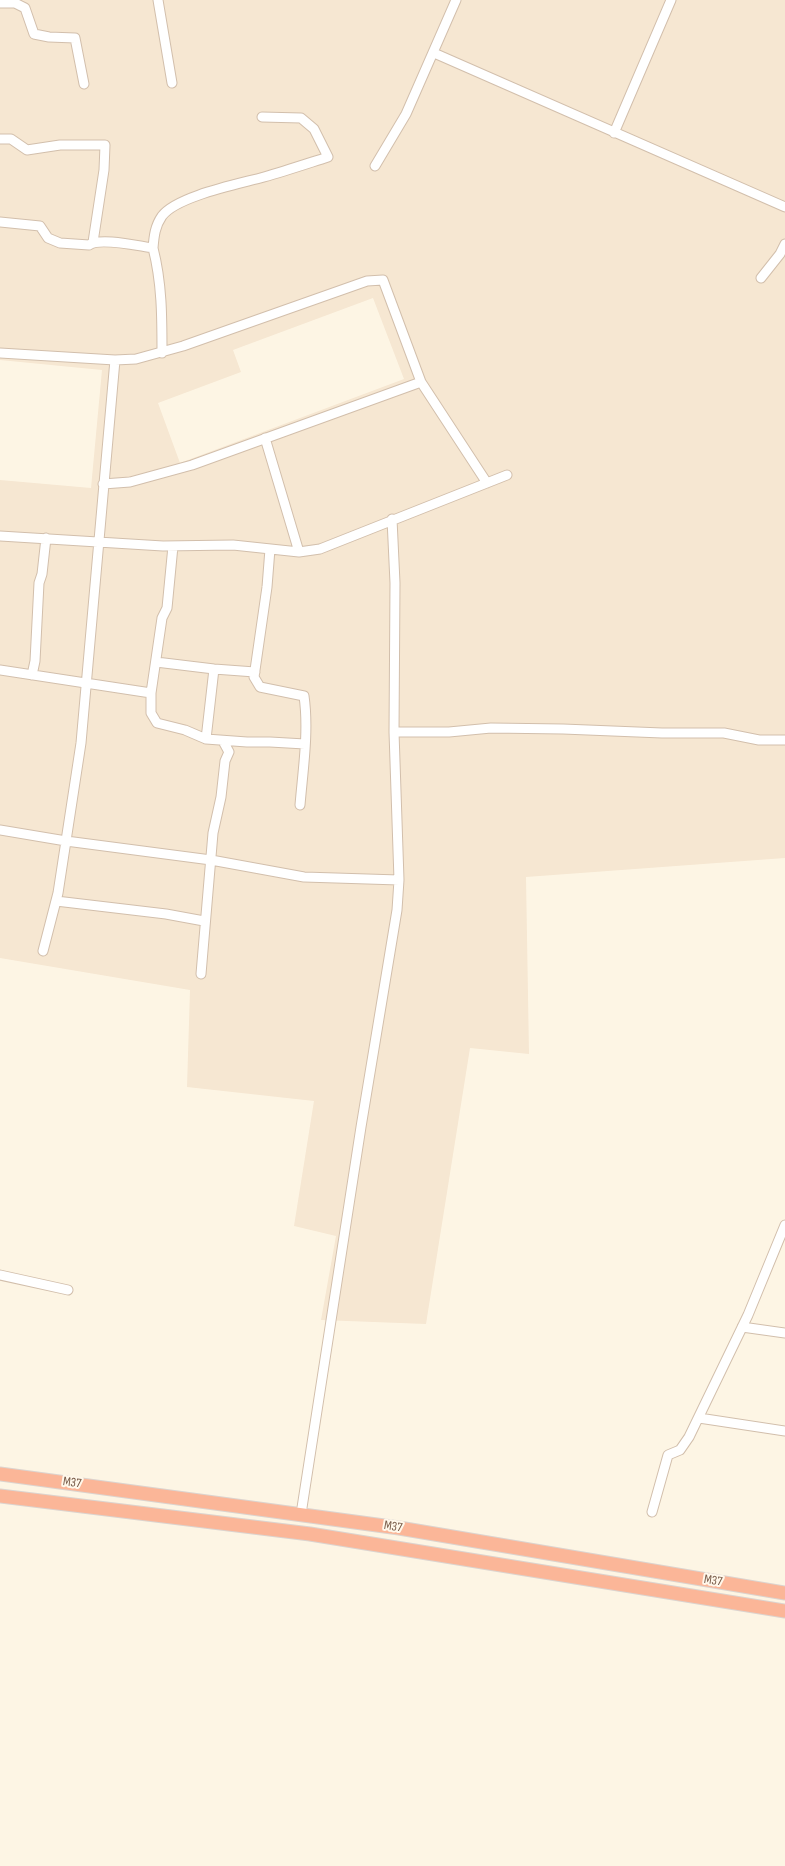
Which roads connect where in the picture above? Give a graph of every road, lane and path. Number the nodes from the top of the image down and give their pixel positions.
1 (158, 0) edge
2 (456, 0) edge
3 (671, 0) edge
4 (0, 2) edge
5 (434, 53) junction
6 (172, 83) dead end
7 (84, 84) dead end
8 (262, 117) dead end
9 (614, 132) junction
10 (0, 138) edge
11 (375, 166) dead end
12 (785, 207) edge
13 (0, 222) edge
14 (94, 242) junction
15 (785, 244) edge
16 (153, 248) junction
17 (761, 278) dead end
18 (0, 353) edge
19 (162, 353) junction
20 (115, 360) junction
21 (421, 382) junction
22 (266, 438) junction
23 (507, 475) dead end
24 (487, 483) junction
25 (103, 484) junction
26 (392, 519) junction
27 (0, 536) edge
28 (46, 538) junction
29 (98, 541) junction
30 (173, 546) junction
31 (270, 549) junction
32 (299, 552) junction
33 (156, 662) junction
34 (214, 669) junction
35 (0, 670) edge
36 (255, 672) junction
37 (32, 675) junction
38 (86, 682) junction
39 (151, 693) junction
40 (394, 732) junction
41 (206, 739) junction
42 (785, 740) edge
43 (224, 741) junction
44 (305, 744) junction
45 (300, 805) dead end
46 (0, 830) edge
47 (66, 841) junction
48 (211, 860) junction
49 (399, 880) junction
50 (56, 901) junction
51 (204, 921) junction
52 (42, 951) dead end
53 (201, 974) dead end
54 (785, 1225) edge
55 (0, 1274) edge
56 (68, 1290) dead end
57 (742, 1326) junction
58 (785, 1333) edge
59 (699, 1418) junction
60 (785, 1431) edge
61 (0, 1474) edge
62 (0, 1496) edge
63 (652, 1512) dead end
64 (301, 1514) junction
65 (669, 1574) junction
66 (667, 1593) junction
67 (785, 1593) edge
68 (785, 1612) edge

1 - 6 street
2 - 5 street
3 - 9 street
4 - 7 street
5 - 9 street
5 - 11 street
8 - 16 street
9 - 12 street
10 - 14 street
13 - 14 street
14 - 16 street
15 - 17 street
16 - 19 street
18 - 20 street
19 - 20 street
19 - 21 street
20 - 25 street
21 - 22 street
21 - 24 street
22 - 25 street
22 - 32 street
23 - 24 street
24 - 26 street
25 - 29 street
26 - 32 street
26 - 40 street
27 - 28 street
28 - 29 street
28 - 37 street
29 - 30 street
29 - 38 street
30 - 31 street
30 - 33 street
31 - 32 street
31 - 36 street
33 - 34 street
33 - 39 street
34 - 36 street
34 - 41 street
35 - 37 street
36 - 44 street
37 - 38 street
38 - 39 street
38 - 47 street
39 - 41 street
40 - 42 street
40 - 49 street
41 - 43 street
43 - 44 street
43 - 48 street
44 - 45 street
46 - 47 street
47 - 48 street
47 - 50 street
48 - 49 street
48 - 51 street
49 - 64 street
50 - 51 street
50 - 52 street
51 - 53 street
54 - 57 street
55 - 56 street
57 - 58 street
57 - 59 street
59 - 60 street
59 - 63 street
61 - 64 highway, M37 / M37
62 - 66 highway, M37 / M37
64 - 65 highway, M37 / M37
65 - 66 highway
65 - 67 highway, M37 / M37
66 - 68 highway, M37 / M37

